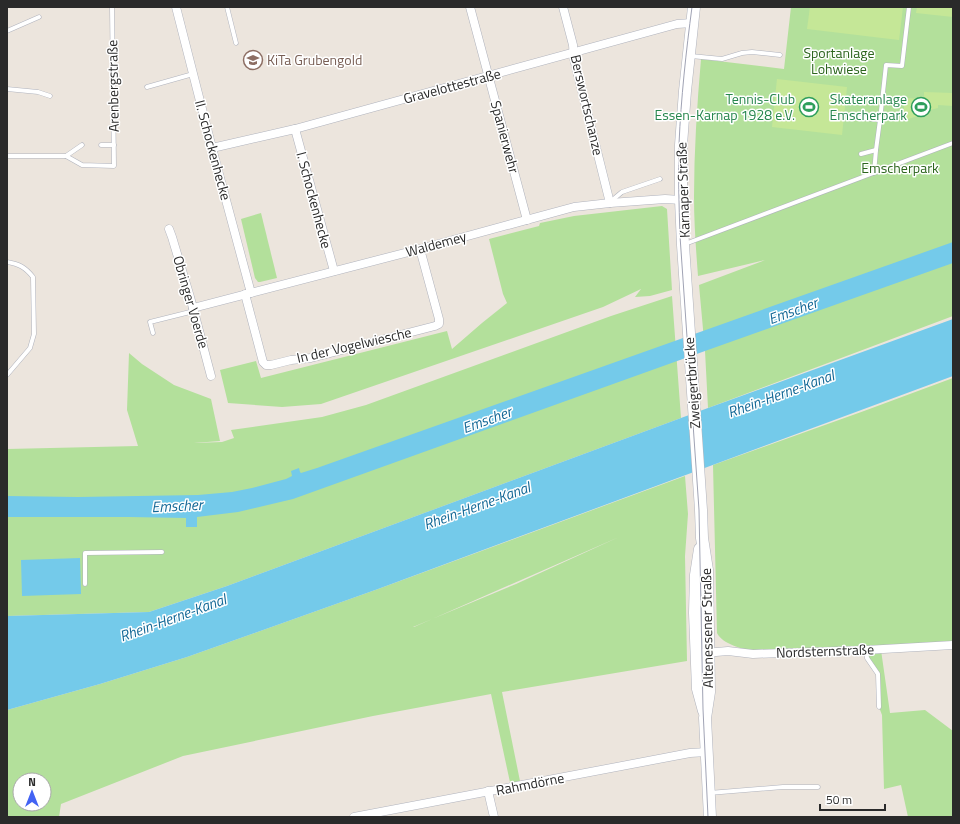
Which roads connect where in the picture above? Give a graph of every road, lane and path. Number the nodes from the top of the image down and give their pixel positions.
1 (112, 7) edge
2 (176, 7) edge
3 (227, 7) edge
4 (470, 7) edge
5 (563, 7) edge
6 (694, 7) edge
7 (909, 7) edge
8 (39, 17) dead end
9 (692, 23) junction
10 (7, 31) edge
11 (236, 43) dead end
12 (574, 53) junction
13 (780, 55) dead end
14 (688, 56) junction
15 (193, 74) junction
16 (488, 76) junction
17 (147, 87) dead end
18 (7, 89) edge
19 (50, 96) dead end
20 (848, 116) dead end
21 (880, 120) junction
22 (295, 129) junction
23 (953, 143) edge
24 (82, 145) dead end
25 (101, 145) dead end
26 (114, 145) junction
27 (212, 148) junction
28 (876, 150) junction
29 (861, 154) dead end
30 (7, 156) edge
31 (66, 156) junction
32 (874, 173) junction
33 (660, 179) dead end
34 (681, 200) junction
35 (610, 202) junction
36 (527, 220) junction
37 (169, 229) dead end
38 (683, 245) junction
39 (420, 249) junction
40 (7, 262) edge
41 (334, 271) junction
42 (248, 294) junction
43 (194, 309) junction
44 (153, 333) dead end
45 (7, 375) edge
46 (211, 376) dead end
47 (700, 494) joint
48 (162, 552) dead end
49 (85, 584) dead end
50 (953, 645) edge
51 (866, 650) junction
52 (702, 653) junction
53 (879, 707) dead end
54 (707, 752) junction
55 (818, 787) dead end
56 (488, 792) junction
57 (709, 794) junction
58 (370, 815) edge
59 (354, 817) edge
60 (494, 817) edge
61 (710, 817) edge

1 - 26 lane, Arenbergstraße
2 - 15 street, II. Schockenhecke
3 - 11 lane
4 - 16 street, Spanierwehr
5 - 12 street, Berswortschanze
6 - 9 main road, Karnaper Straße
7 - 21 lane
8 - 10 lane
9 - 12 street, Gravelottestraße
9 - 14 main road, Karnaper Straße
12 - 16 street, Gravelottestraße
12 - 35 street, Berswortschanze
13 - 14 lane
14 - 34 main road, Karnaper Straße
15 - 17 lane
15 - 27 street, II. Schockenhecke
16 - 22 street, Gravelottestraße
16 - 36 street, Spanierwehr
18 - 19 lane
20 - 21 lane
21 - 28 lane
22 - 27 street, Gravelottestraße
22 - 41 street, I. Schockenhecke
23 - 32 lane, Karnaper Straße
24 - 31 lane
25 - 26 lane
26 - 31 lane, Arenbergstraße
27 - 42 street, II. Schockenhecke
28 - 29 lane
28 - 32 lane
30 - 31 lane
32 - 38 lane, Karnaper Straße
33 - 35 lane
34 - 35 street, Waldemey
34 - 38 main road, Karnaper Straße
35 - 36 street, Waldemey
36 - 39 street, Waldemey
37 - 43 street, Obringer Voerde
38 - 47 main road, Zweigertbrücke
39 - 41 street, Waldemey
39 - 42 street, In der Vogelwiesche
40 - 45 lane
41 - 42 street, Waldemey
42 - 43 street, Waldemey
43 - 44 lane
43 - 46 street, Obringer Voerde
47 - 52 main road, Altenessener Straße
48 - 49 lane
50 - 51 street, Nordsternstraße
51 - 52 street, Nordsternstraße
51 - 53 lane
52 - 54 main road, Altenessener Straße
54 - 56 street, Rahmdörne
54 - 57 main road, Altenessener Straße
55 - 57 lane
56 - 58 street, Rahmdörne
56 - 60 street
57 - 61 main road, Altenessener Straße
58 - 59 street, Rahmdörne

